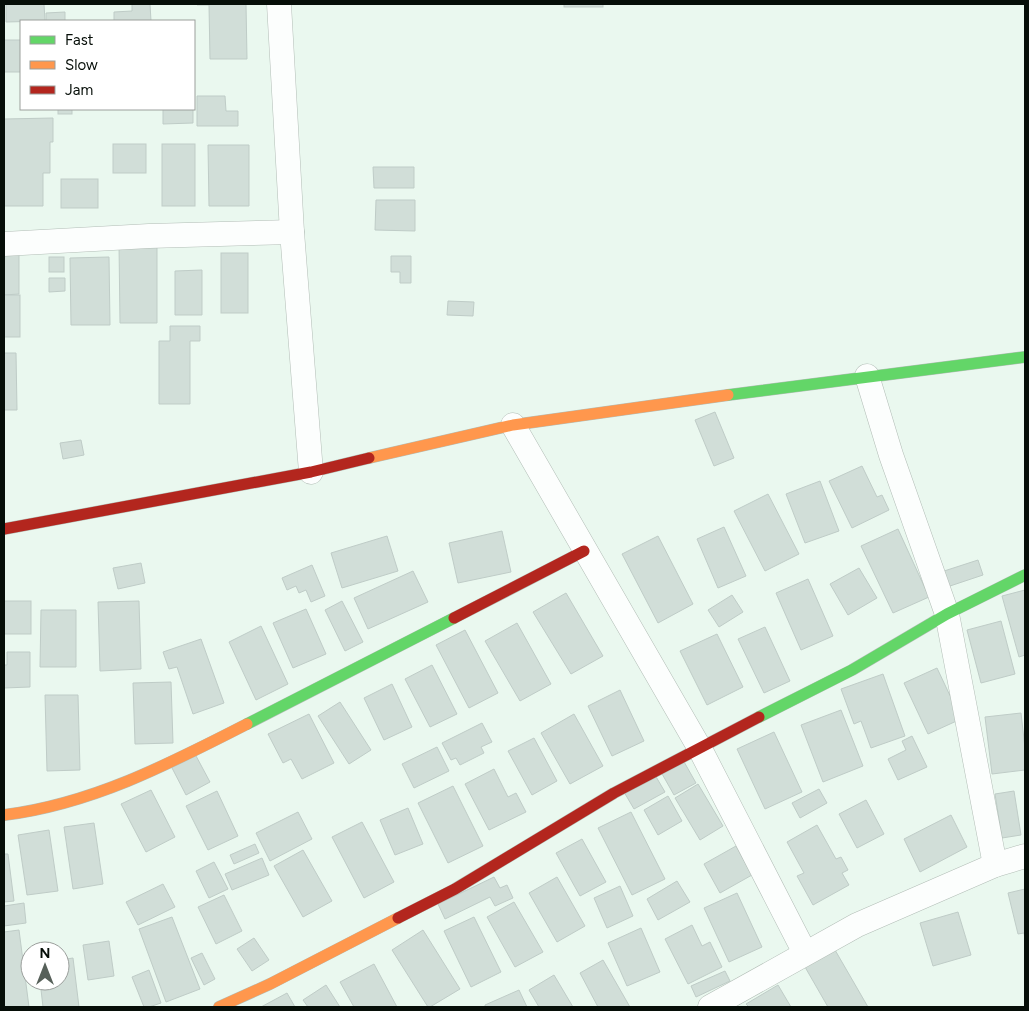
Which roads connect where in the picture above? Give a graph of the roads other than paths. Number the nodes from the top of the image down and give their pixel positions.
1 (279, 4) edge
2 (292, 232) junction
3 (4, 244) edge
4 (1025, 357) edge
5 (867, 376) junction
6 (513, 425) junction
7 (311, 472) junction
8 (4, 529) edge
9 (584, 551) junction
10 (1025, 575) edge
11 (946, 614) junction
12 (699, 747) junction
13 (4, 815) edge
14 (1025, 856) edge
15 (995, 865) junction
16 (805, 953) junction
17 (219, 1007) edge
18 (710, 1007) edge

1 - 2 street
2 - 3 street
2 - 7 street
4 - 5 street
5 - 6 street
5 - 11 street
6 - 7 street
6 - 9 street
7 - 8 street
9 - 12 street
9 - 13 street
10 - 11 street
11 - 12 street
11 - 15 street
12 - 16 street
12 - 17 street
14 - 15 street
15 - 16 street
16 - 18 street

